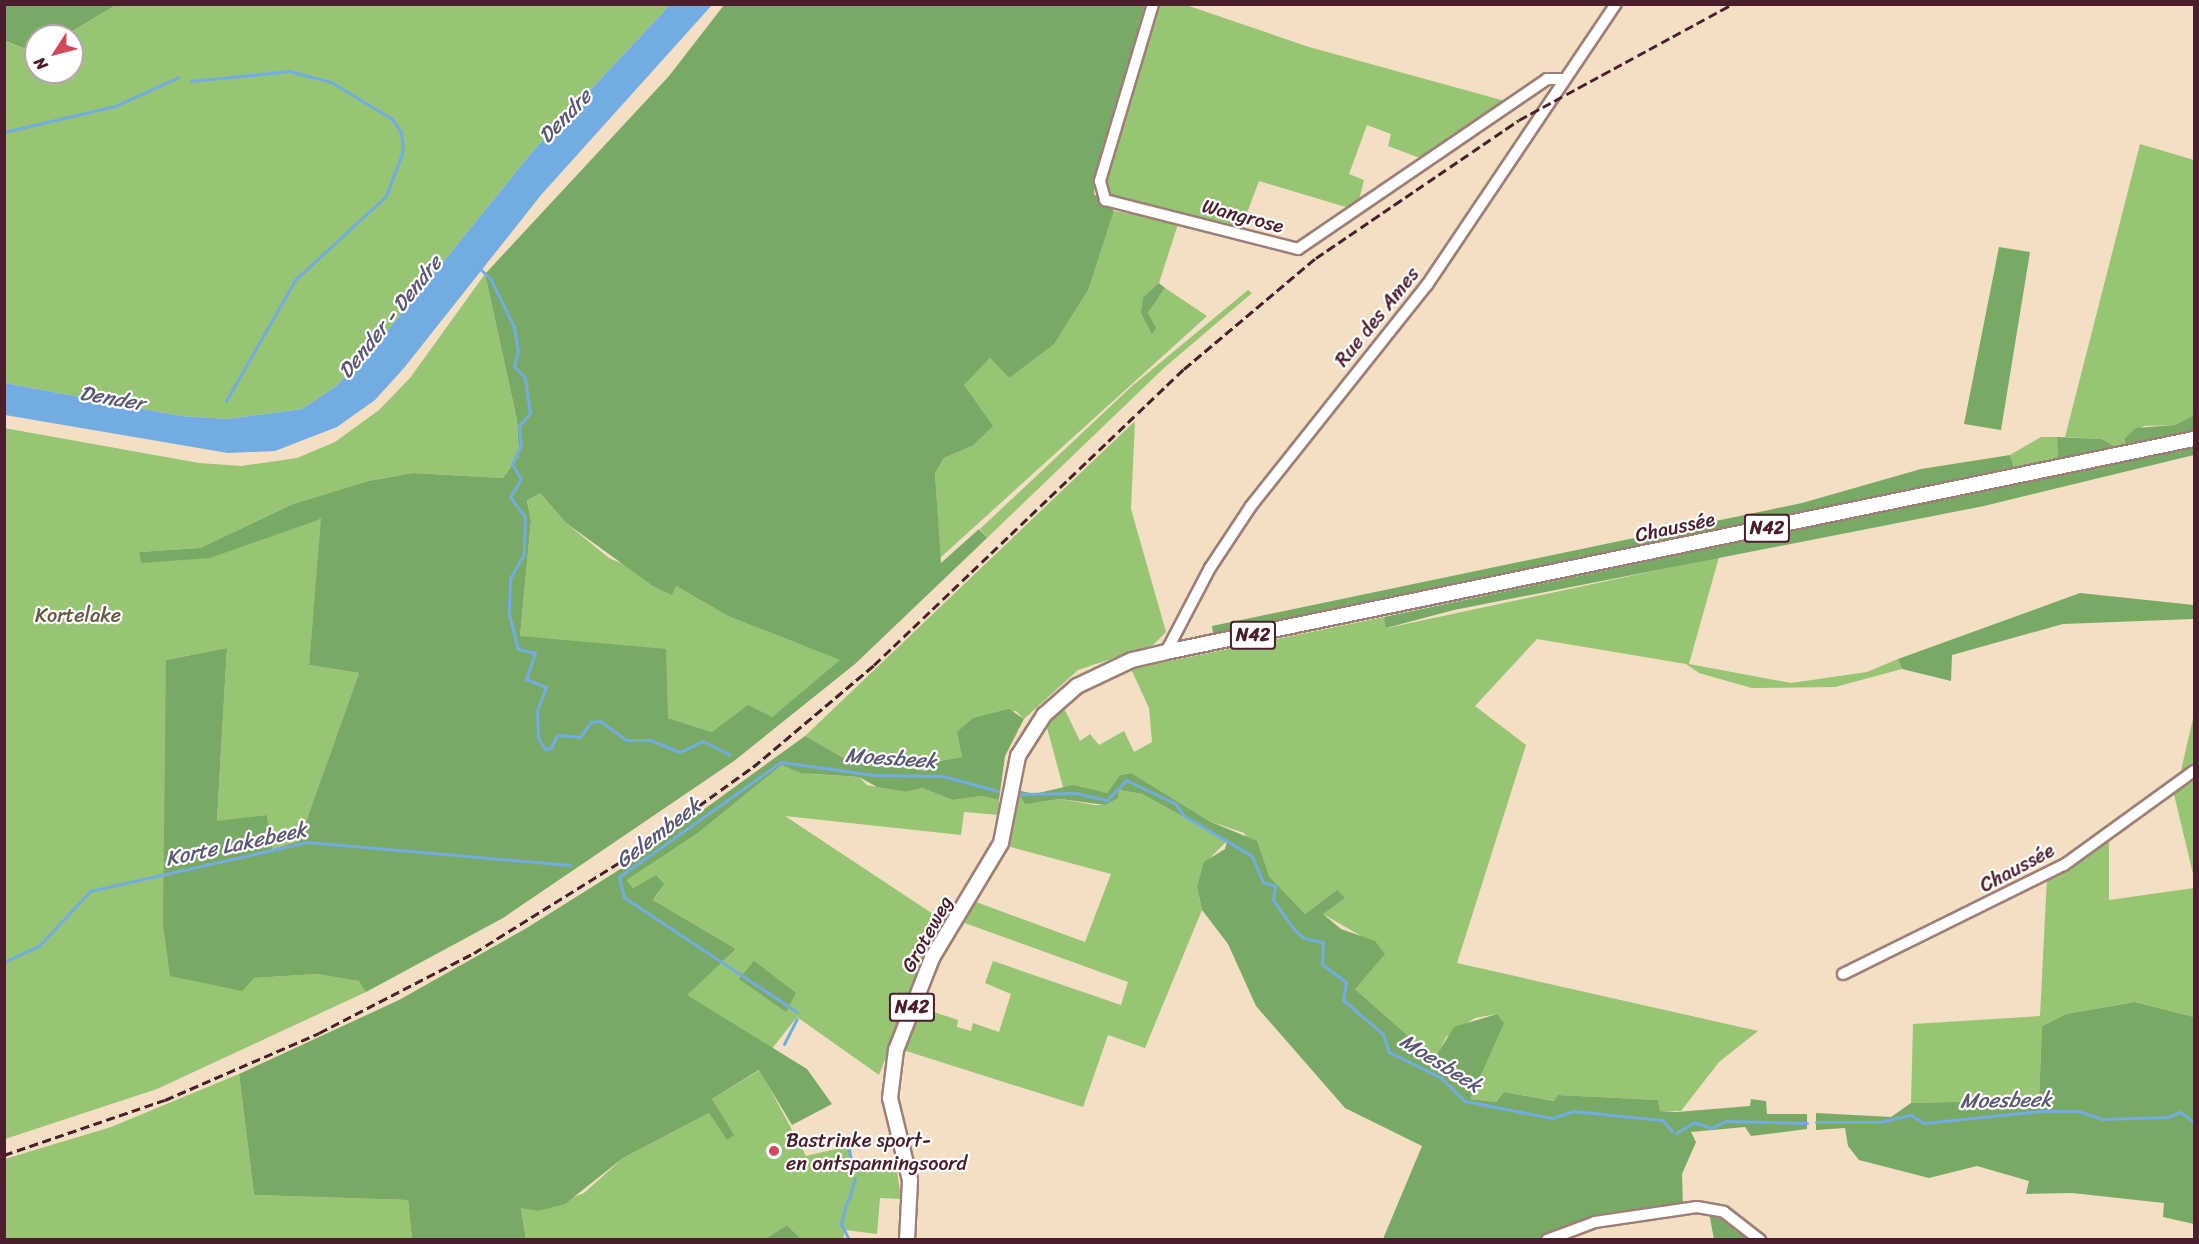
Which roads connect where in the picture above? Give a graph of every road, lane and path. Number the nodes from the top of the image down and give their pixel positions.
1 (1153, 4) edge
2 (1616, 4) edge
3 (1562, 79) junction
4 (2194, 439) edge
5 (1166, 652) junction
6 (2194, 771) edge
7 (1843, 974) dead end
8 (907, 1239) edge
9 (1547, 1239) edge
10 (1760, 1239) edge

1 - 3 street, Wangrose
2 - 3 street, Rue des Ames
3 - 5 street, Rue des Ames
4 - 5 main road, Chaussée / N42
5 - 8 main road, Groteweg / N42
6 - 7 street, Chaussée
9 - 10 street

